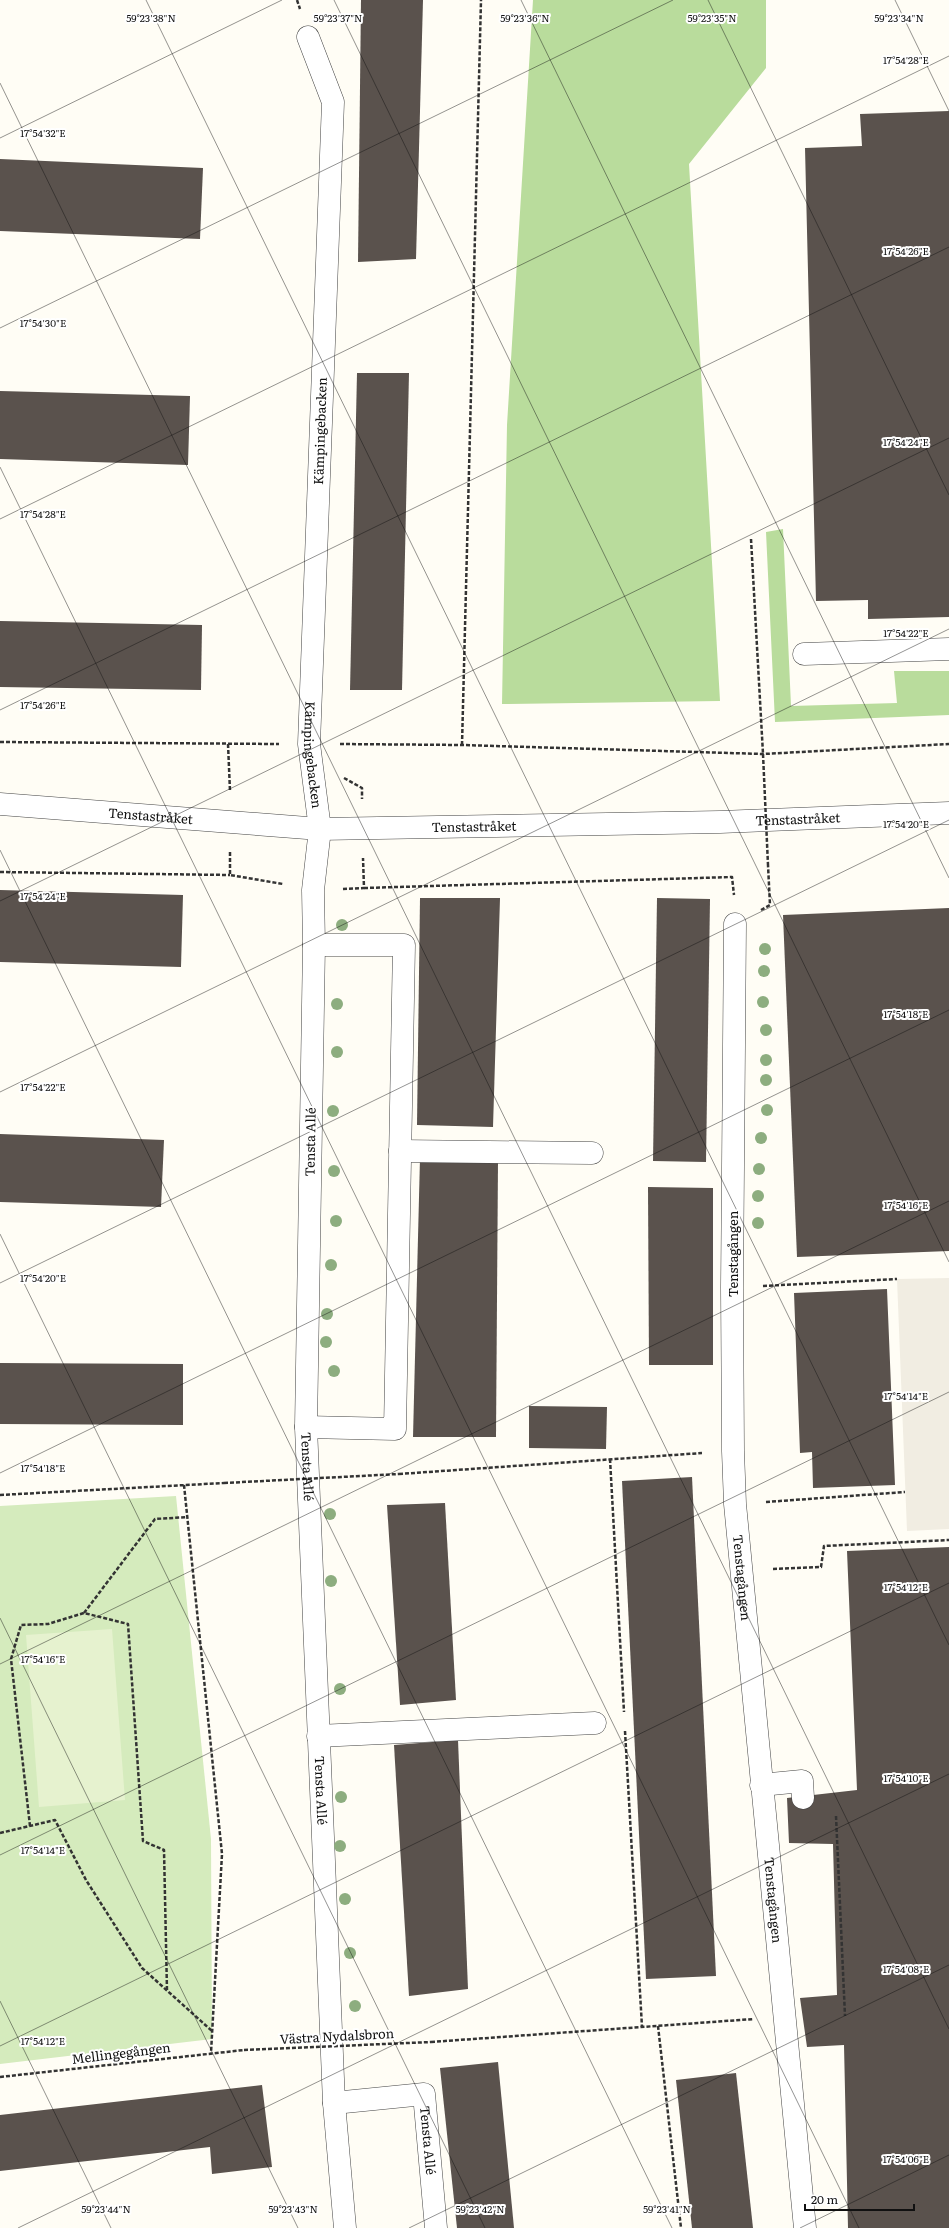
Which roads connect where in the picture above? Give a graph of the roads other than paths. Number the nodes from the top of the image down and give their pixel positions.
1 (308, 37) dead end
2 (949, 649) edge
3 (804, 654) dead end
4 (0, 804) edge
5 (949, 813) edge
6 (320, 829) junction
7 (735, 924) road end
8 (314, 945) junction
9 (400, 1151) junction
10 (592, 1154) dead end
11 (306, 1427) junction
12 (595, 1723) dead end
13 (318, 1736) junction
14 (761, 1785) junction
15 (803, 1798) dead end
16 (334, 2103) junction
17 (346, 2228) edge
18 (436, 2228) edge
19 (805, 2228) edge

1 - 6 street, Kämpingebacken
2 - 3 street
4 - 6 street, Tenstastråket
5 - 6 street, Tenstastråket
6 - 8 street, Tensta Allé
7 - 14 street, Tenstagången
8 - 9 street
8 - 11 street, Tensta Allé
9 - 10 street
9 - 11 street
11 - 13 street, Tensta Allé
12 - 13 street
13 - 16 street, Tensta Allé
14 - 15 street
14 - 19 street, Tenstagången
16 - 17 street, Tensta Allé
16 - 18 street, Tensta Allé

